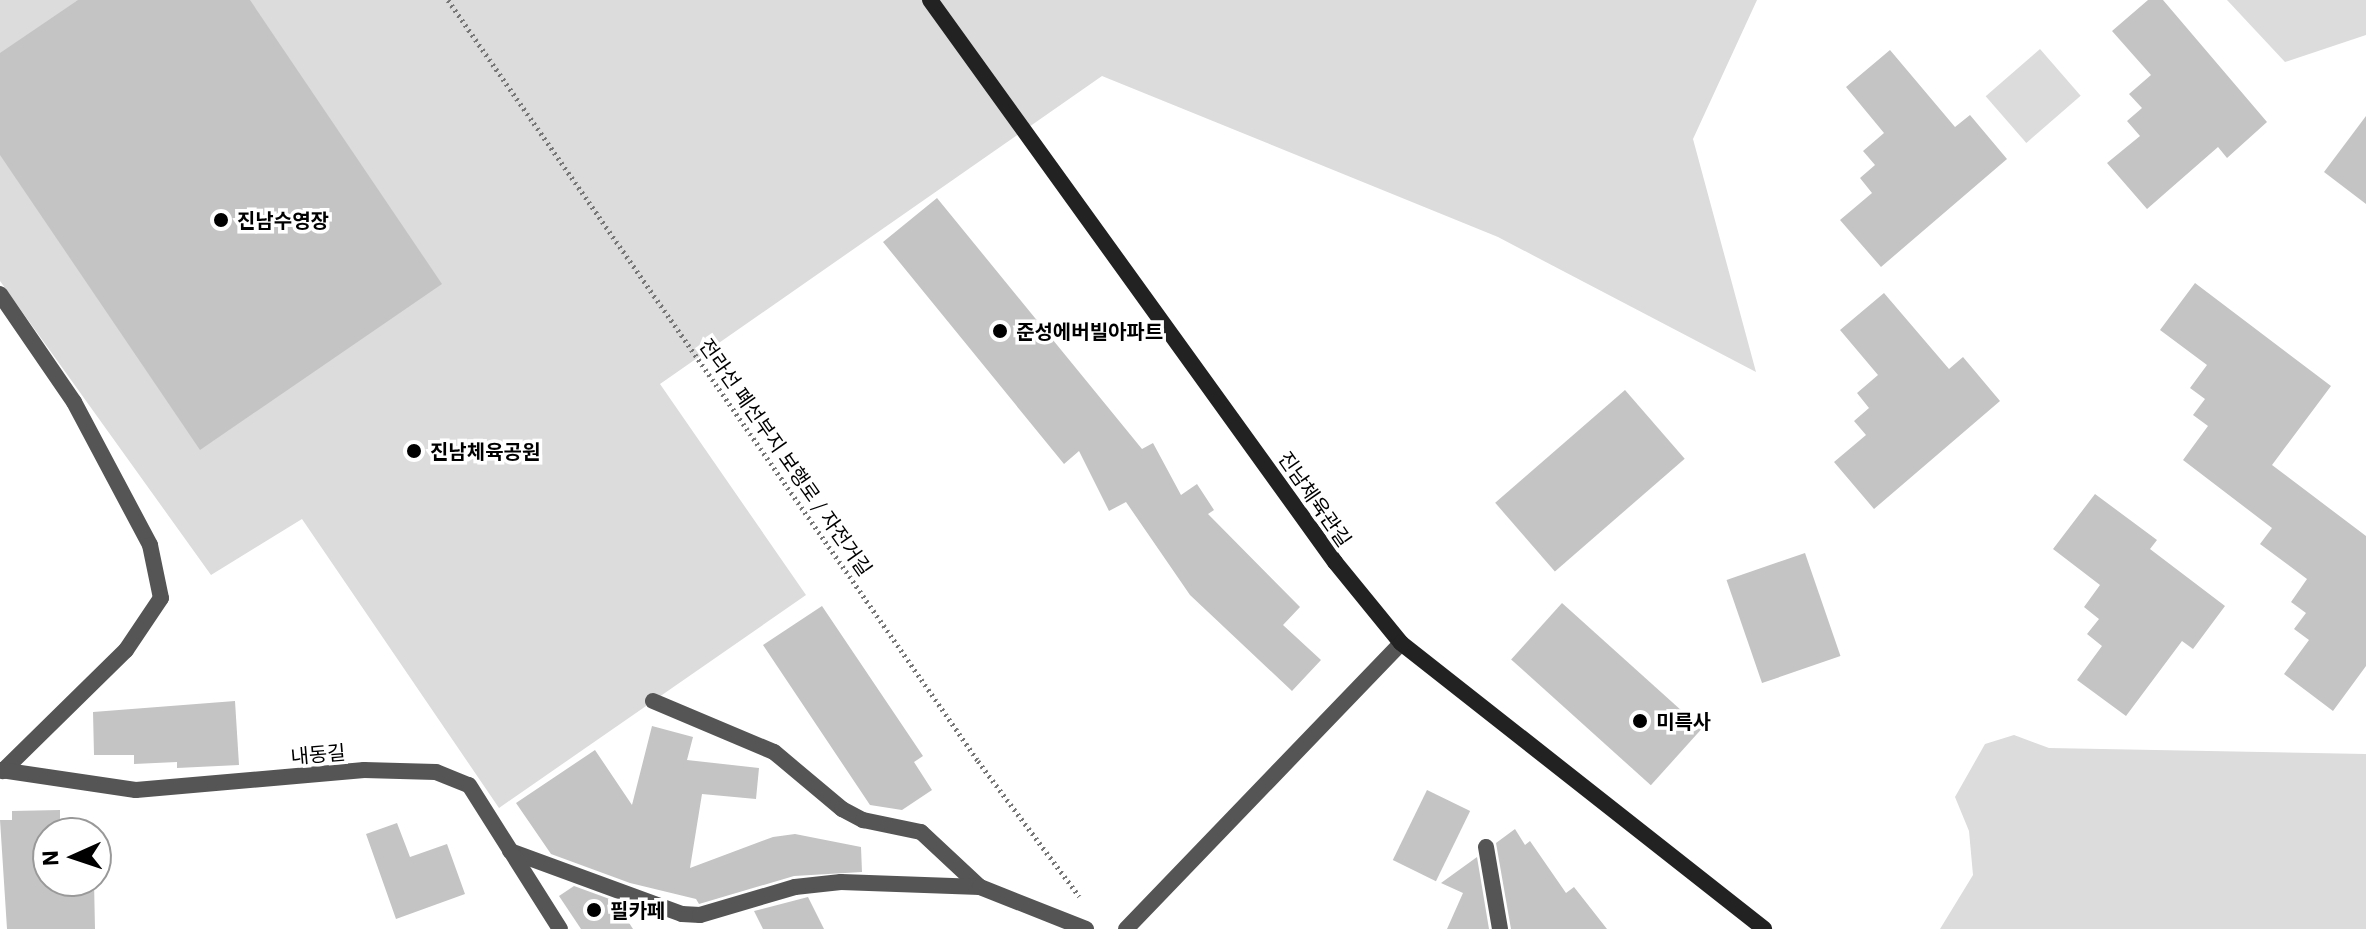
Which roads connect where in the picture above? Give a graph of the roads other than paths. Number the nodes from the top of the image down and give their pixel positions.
1 (930, 0) edge
2 (0, 294) edge
3 (1401, 643) junction
4 (653, 701) dead end
5 (2, 770) edge
6 (1486, 847) dead end
7 (510, 851) junction
8 (980, 887) junction
9 (560, 929) edge
10 (1086, 929) edge
11 (1126, 929) edge
12 (1500, 929) edge
13 (1764, 929) edge

1 - 3 street, 진남체육관길
2 - 5 street
3 - 11 street
3 - 13 street, 진남체육관길
4 - 8 street
5 - 7 street, 내동길
6 - 12 street
7 - 8 street
7 - 9 street, 내동길
8 - 10 street

